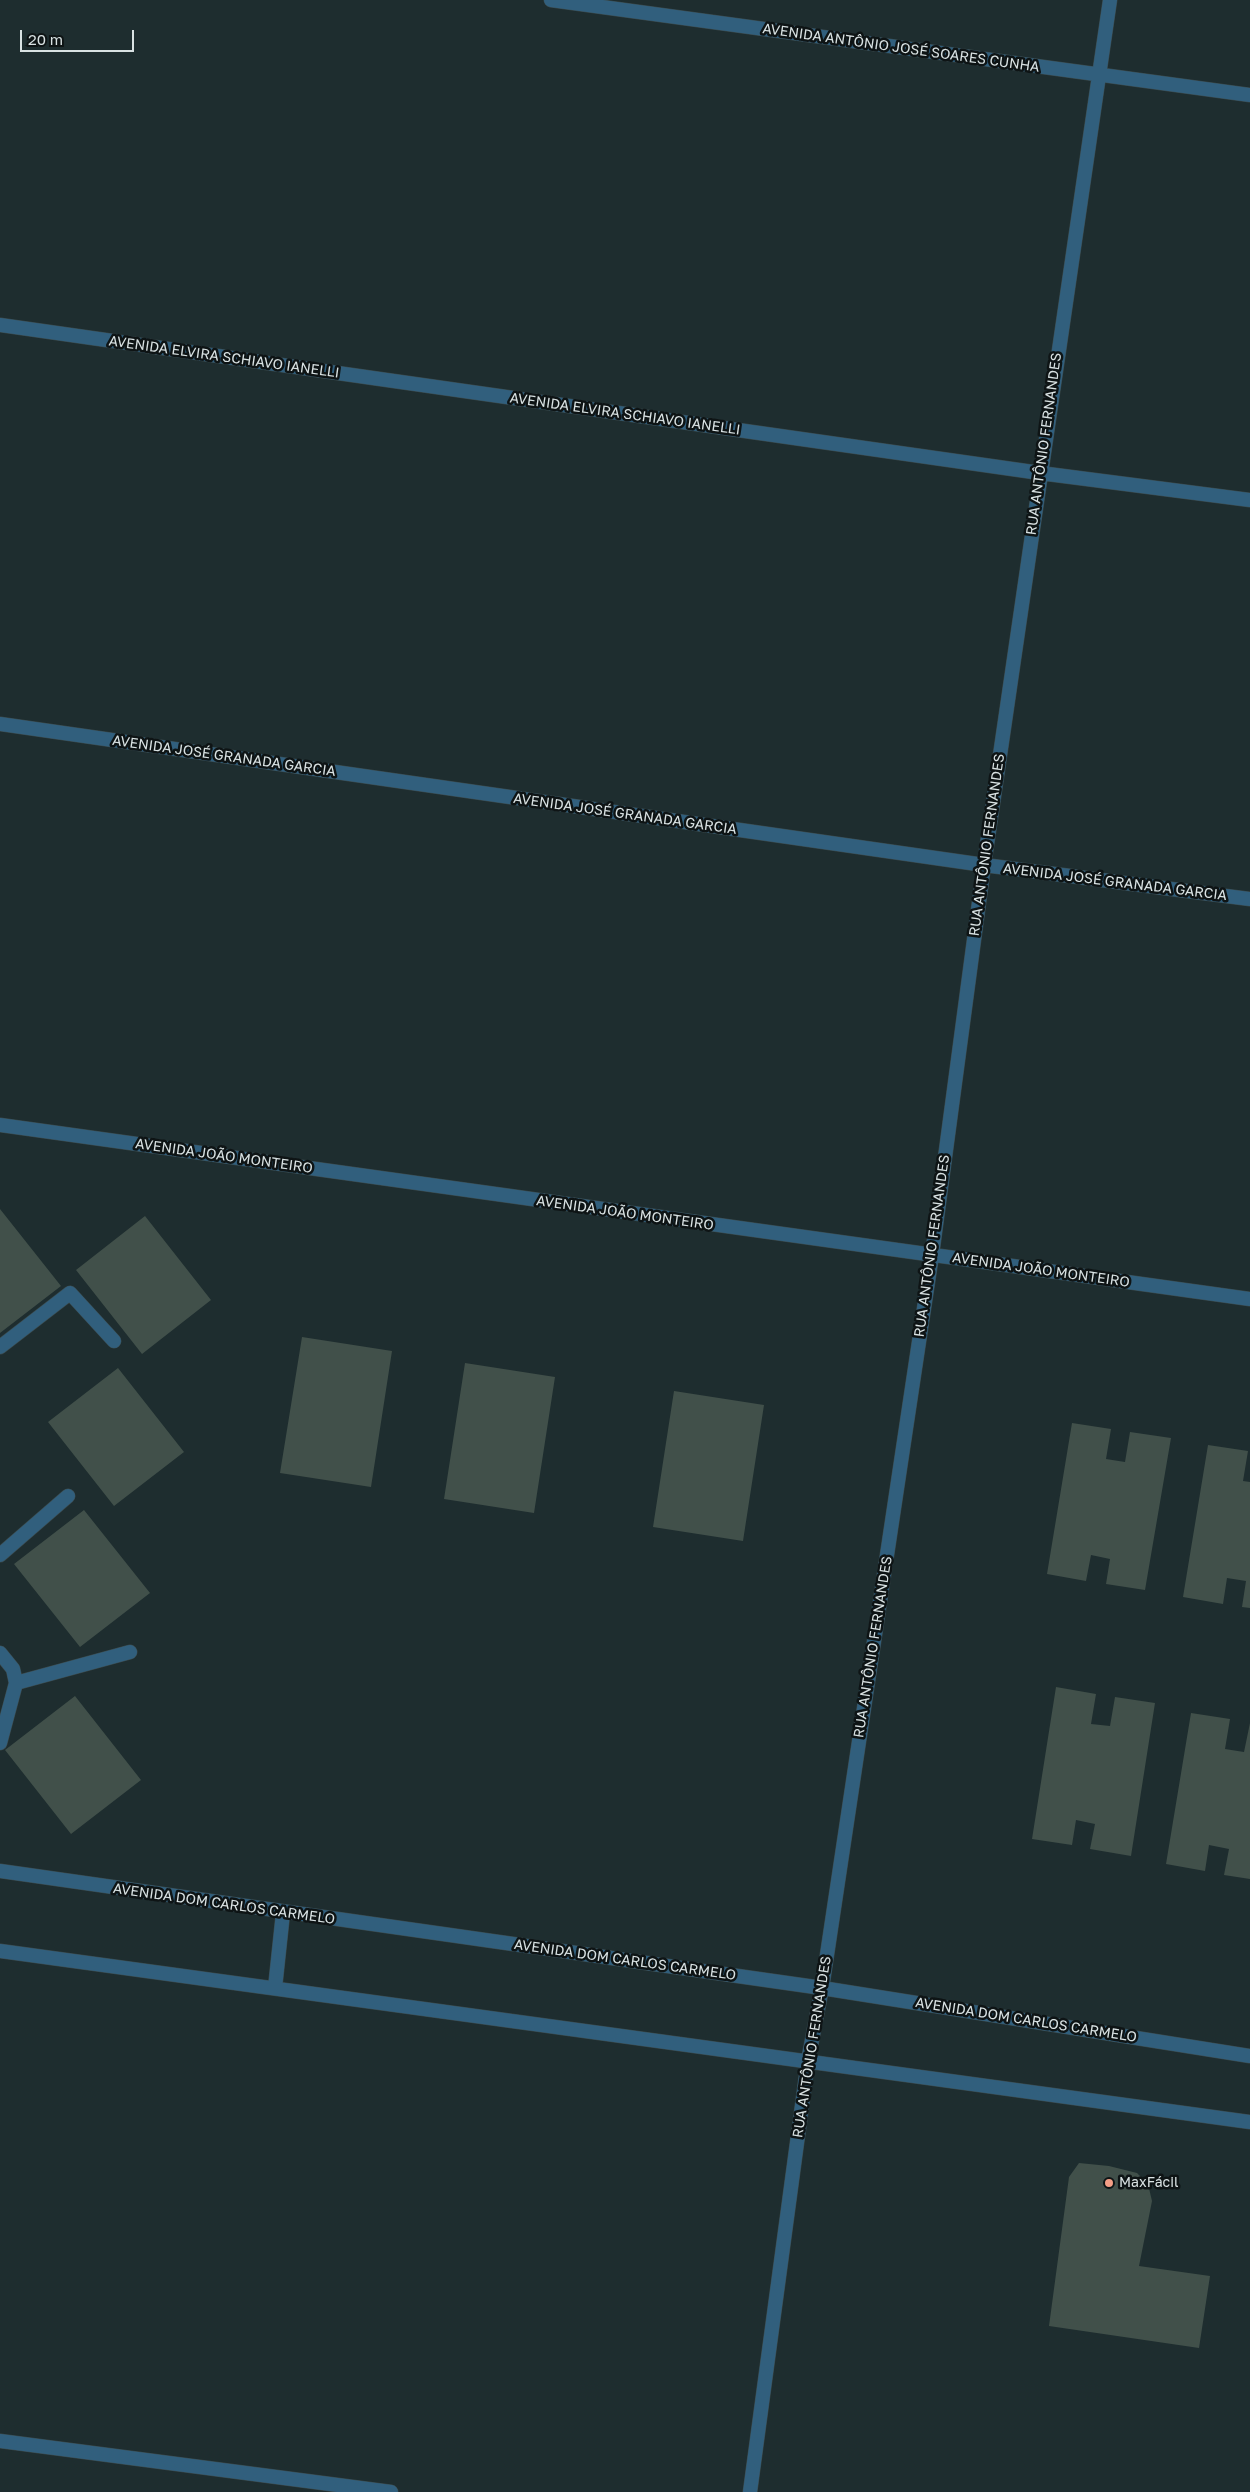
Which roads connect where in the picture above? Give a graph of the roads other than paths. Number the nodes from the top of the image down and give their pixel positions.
1 (551, 0) edge
2 (1110, 0) edge
3 (1099, 75) junction
4 (1250, 95) edge
5 (0, 325) edge
6 (1040, 473) junction
7 (1250, 500) edge
8 (0, 724) edge
9 (984, 865) junction
10 (1250, 899) edge
11 (0, 1125) edge
12 (932, 1255) junction
13 (1250, 1298) edge
14 (114, 1341) dead end
15 (0, 1347) edge
16 (68, 1496) dead end
17 (0, 1555) edge
18 (130, 1652) dead end
19 (0, 1653) edge
20 (16, 1683) junction
21 (0, 1743) edge
22 (0, 1871) edge
23 (283, 1913) junction
24 (0, 1951) edge
25 (275, 1988) junction
26 (822, 1988) junction
27 (1250, 2056) edge
28 (808, 2061) junction
29 (1250, 2122) edge
30 (0, 2442) edge
31 (390, 2492) edge
32 (750, 2492) edge

1 - 3 street, AVENIDA ANTÔNIO JOSÉ SOARES CUNHA
2 - 3 street, RUA ANTÔNIO FERNANDES
3 - 4 street, AVENIDA ANTÔNIO JOSÉ SOARES CUNHA
3 - 6 street, RUA ANTÔNIO FERNANDES
5 - 6 street, AVENIDA ELVIRA SCHIAVO IANELLI
6 - 7 street, AVENIDA ELVIRA SCHIAVO IANELLI
6 - 9 street, RUA ANTÔNIO FERNANDES
8 - 9 street, AVENIDA JOSÉ GRANADA GARCIA
9 - 10 street, AVENIDA JOSÉ GRANADA GARCIA
9 - 12 street, RUA ANTÔNIO FERNANDES
11 - 12 street, AVENIDA JOÃO MONTEIRO
12 - 13 street, AVENIDA JOÃO MONTEIRO
12 - 26 street, RUA ANTÔNIO FERNANDES
14 - 15 street
16 - 17 street
18 - 20 street
19 - 20 street
20 - 21 street
22 - 23 street, AVENIDA DOM CARLOS CARMELO
23 - 25 street
23 - 26 street, AVENIDA DOM CARLOS CARMELO
24 - 25 street
25 - 28 street
26 - 27 street, AVENIDA DOM CARLOS CARMELO
26 - 28 street, RUA ANTÔNIO FERNANDES
28 - 29 street
28 - 32 street, RUA ANTÔNIO FERNANDES
30 - 31 street

